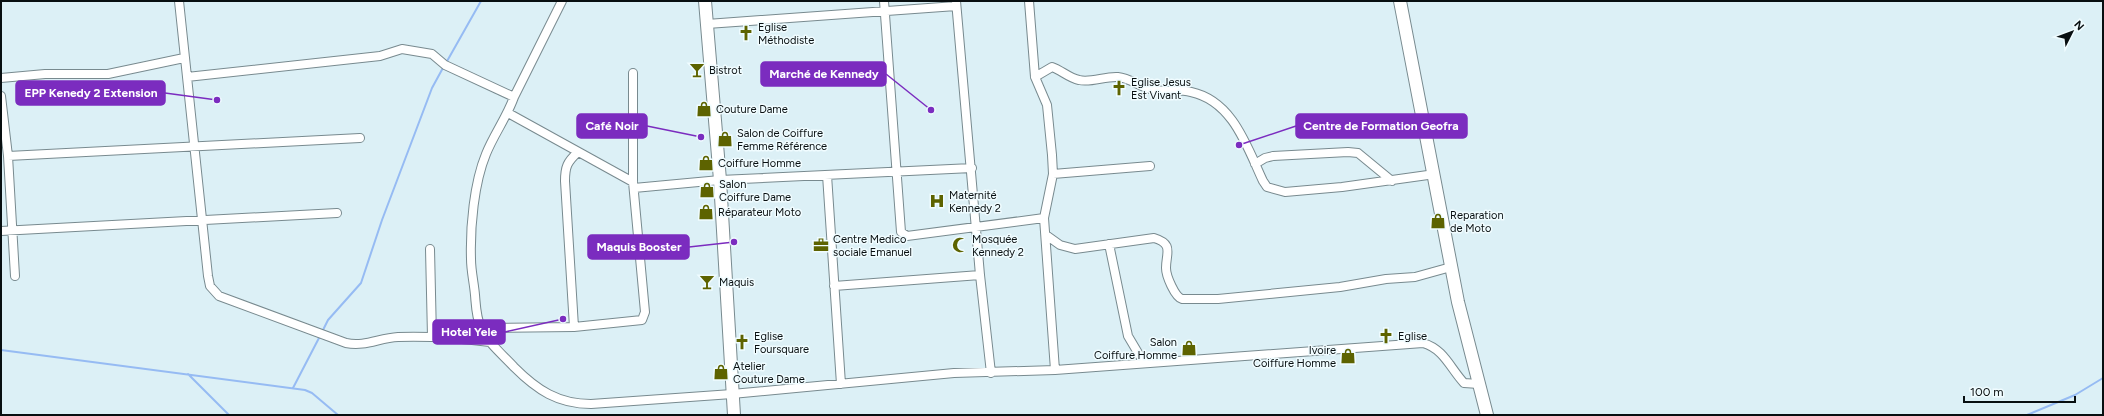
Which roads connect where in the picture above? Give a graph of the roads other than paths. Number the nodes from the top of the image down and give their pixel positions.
1 (179, 1) edge
2 (562, 1) edge
3 (705, 1) edge
4 (884, 1) edge
5 (1029, 1) edge
6 (1400, 1) edge
7 (956, 3) edge
8 (885, 11) junction
9 (707, 24) junction
10 (184, 58) junction
11 (633, 73) dead end
12 (1035, 76) junction
13 (187, 77) junction
14 (1, 78) edge
15 (1, 96) edge
16 (514, 97) junction
17 (508, 113) junction
18 (360, 138) dead end
19 (194, 147) junction
20 (578, 152) junction
21 (5, 155) edge
22 (1255, 164) junction
23 (1150, 166) dead end
24 (972, 168) junction
25 (897, 172) junction
26 (1053, 174) junction
27 (1435, 174) junction
28 (827, 175) junction
29 (720, 180) junction
30 (1392, 181) junction
31 (634, 185) junction
32 (337, 213) dead end
33 (1044, 218) junction
34 (203, 221) junction
35 (976, 227) junction
36 (12, 230) junction
37 (1, 231) edge
38 (1046, 235) junction
39 (1109, 244) junction
40 (430, 249) dead end
41 (1451, 267) junction
42 (980, 275) junction
43 (14, 276) dead end
44 (834, 286) junction
45 (574, 327) junction
46 (481, 328) junction
47 (432, 337) junction
48 (490, 342) junction
49 (1144, 363) junction
50 (1055, 370) junction
51 (991, 373) junction
52 (841, 384) junction
53 (1479, 384) junction
54 (732, 394) junction
55 (734, 415) edge
56 (1487, 415) edge

1 - 10 street
2 - 16 street
3 - 9 street
4 - 8 street
5 - 12 street
6 - 27 street
7 - 8 street
7 - 24 street
8 - 9 street
8 - 25 street
9 - 29 street
10 - 13 street
10 - 14 street
11 - 31 street
12 - 22 street
12 - 26 street
13 - 16 street
13 - 19 street
15 - 21 street
16 - 17 street
17 - 20 street
17 - 46 street
18 - 19 street
19 - 21 street
19 - 34 street
20 - 31 street
20 - 45 street
21 - 36 street
22 - 30 street
22 - 30 street
23 - 26 street
24 - 25 street
24 - 35 street
25 - 28 street
25 - 35 street
26 - 33 street
27 - 30 street
27 - 41 street
28 - 29 street
28 - 44 street
29 - 31 street
29 - 54 street
31 - 45 street
32 - 34 street
33 - 35 street
33 - 38 street
34 - 36 street
34 - 47 street
35 - 42 street
36 - 37 street
36 - 43 street
38 - 39 street
38 - 50 street
39 - 41 street
39 - 49 street
40 - 47 street
41 - 53 street
42 - 44 street
42 - 51 street
44 - 52 street
45 - 46 street
46 - 48 street
47 - 48 street
48 - 54 street
49 - 50 street
49 - 53 street
50 - 51 street
51 - 52 street
52 - 54 street
53 - 56 street
54 - 55 street

